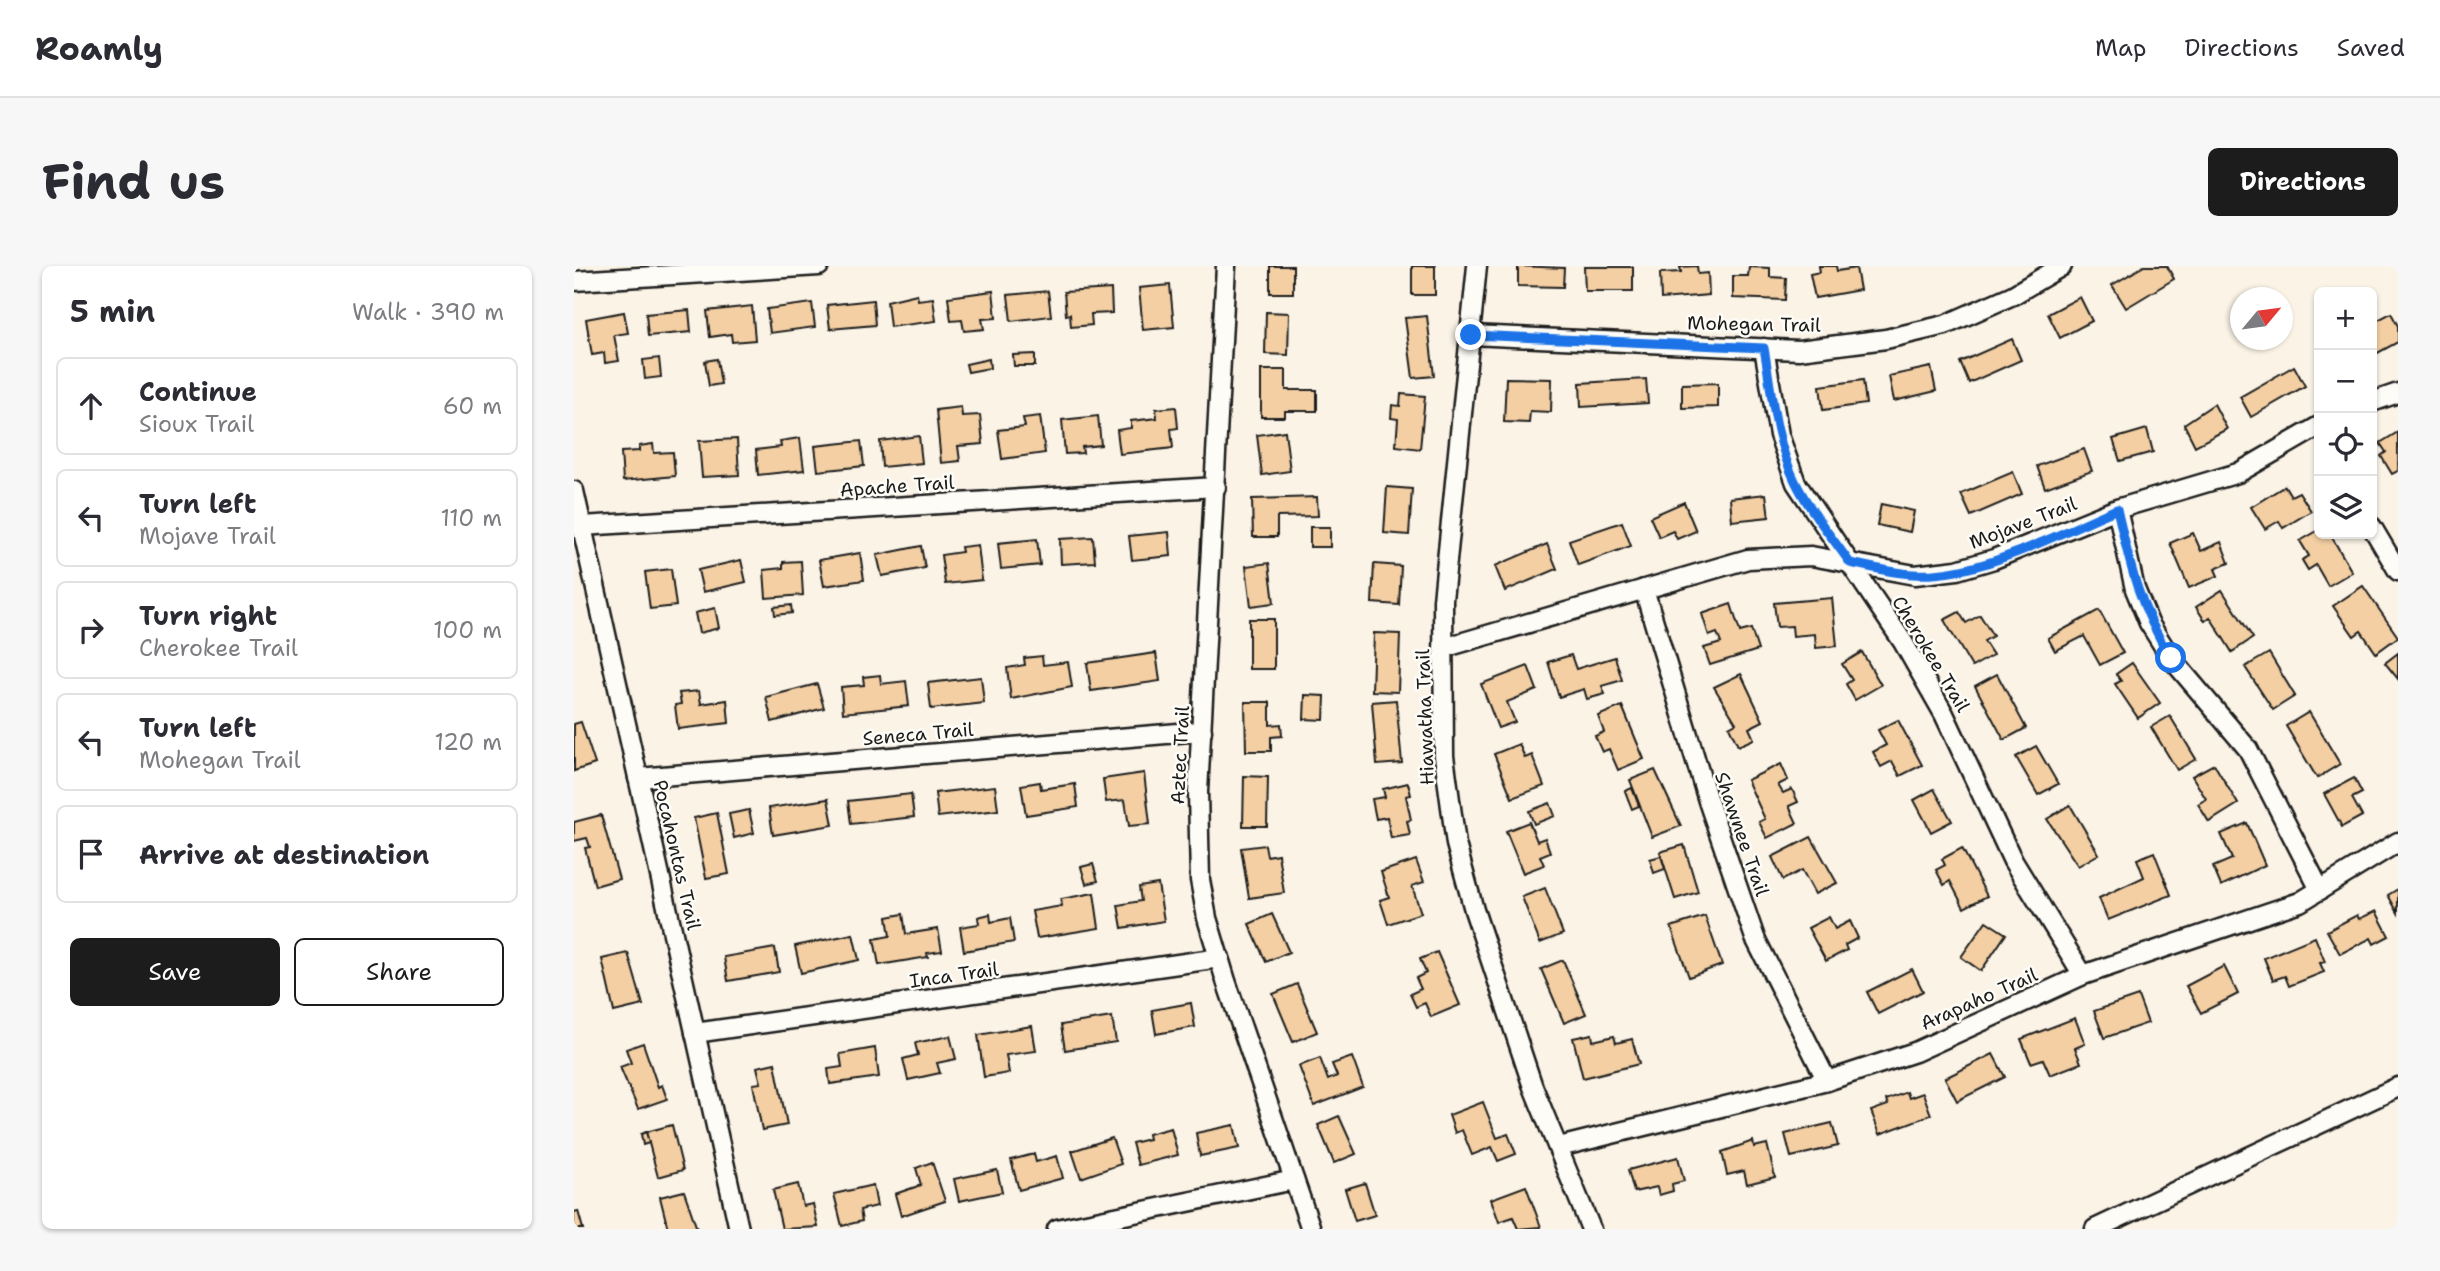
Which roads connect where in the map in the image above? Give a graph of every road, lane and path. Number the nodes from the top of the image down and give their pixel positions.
1 (819, 266) edge
2 (1226, 266) edge
3 (1477, 266) edge
4 (2062, 266) edge
5 (574, 281) edge
6 (1471, 335) junction
7 (1764, 348) junction
8 (2398, 393) edge
9 (2377, 400) edge
10 (2314, 430) edge
11 (1216, 487) junction
12 (574, 491) edge
13 (2117, 509) junction
14 (582, 526) junction
15 (2377, 535) edge
16 (1850, 563) junction
17 (2398, 571) edge
18 (1644, 589) junction
19 (1443, 648) junction
20 (1202, 731) junction
21 (638, 778) junction
22 (2398, 842) edge
23 (2320, 890) junction
24 (1220, 958) junction
25 (2083, 975) junction
26 (695, 1033) junction
27 (1827, 1081) junction
28 (2398, 1087) edge
29 (1559, 1147) junction
30 (1294, 1180) junction
31 (739, 1229) edge
32 (1057, 1229) edge
33 (1311, 1229) edge
34 (1591, 1229) edge
35 (2095, 1229) edge

1 - 5 street
2 - 11 street, Aztec Trail
3 - 6 street, Hiawatha Trail
4 - 7 street, Mohegan Trail
6 - 7 street, Mohegan Trail
6 - 19 street, Hiawatha Trail
7 - 16 street, Cherokee Trail
8 - 9 street
10 - 13 street, Mojave Trail
11 - 14 street, Apache Trail
11 - 20 street, Aztec Trail
12 - 14 street, Pocahontas Trail
13 - 16 street, Mojave Trail
13 - 23 street
14 - 21 street, Pocahontas Trail
15 - 17 street
16 - 18 street, Mojave Trail
16 - 25 street, Cherokee Trail
18 - 19 street, Mojave Trail
18 - 27 street, Shawnee Trail
19 - 29 street, Hiawatha Trail
20 - 21 street, Seneca Trail
20 - 24 street, Aztec Trail
21 - 26 street, Pocahontas Trail
22 - 23 street, Arapaho Trail
23 - 25 street, Arapaho Trail
24 - 26 street, Inca Trail
24 - 30 street, Aztec Trail
25 - 27 street, Arapaho Trail
26 - 31 street, Pocahontas Trail
27 - 29 street, Arapaho Trail
28 - 35 street
29 - 34 street, Hiawatha Trail
30 - 32 street
30 - 33 street, Aztec Trail

